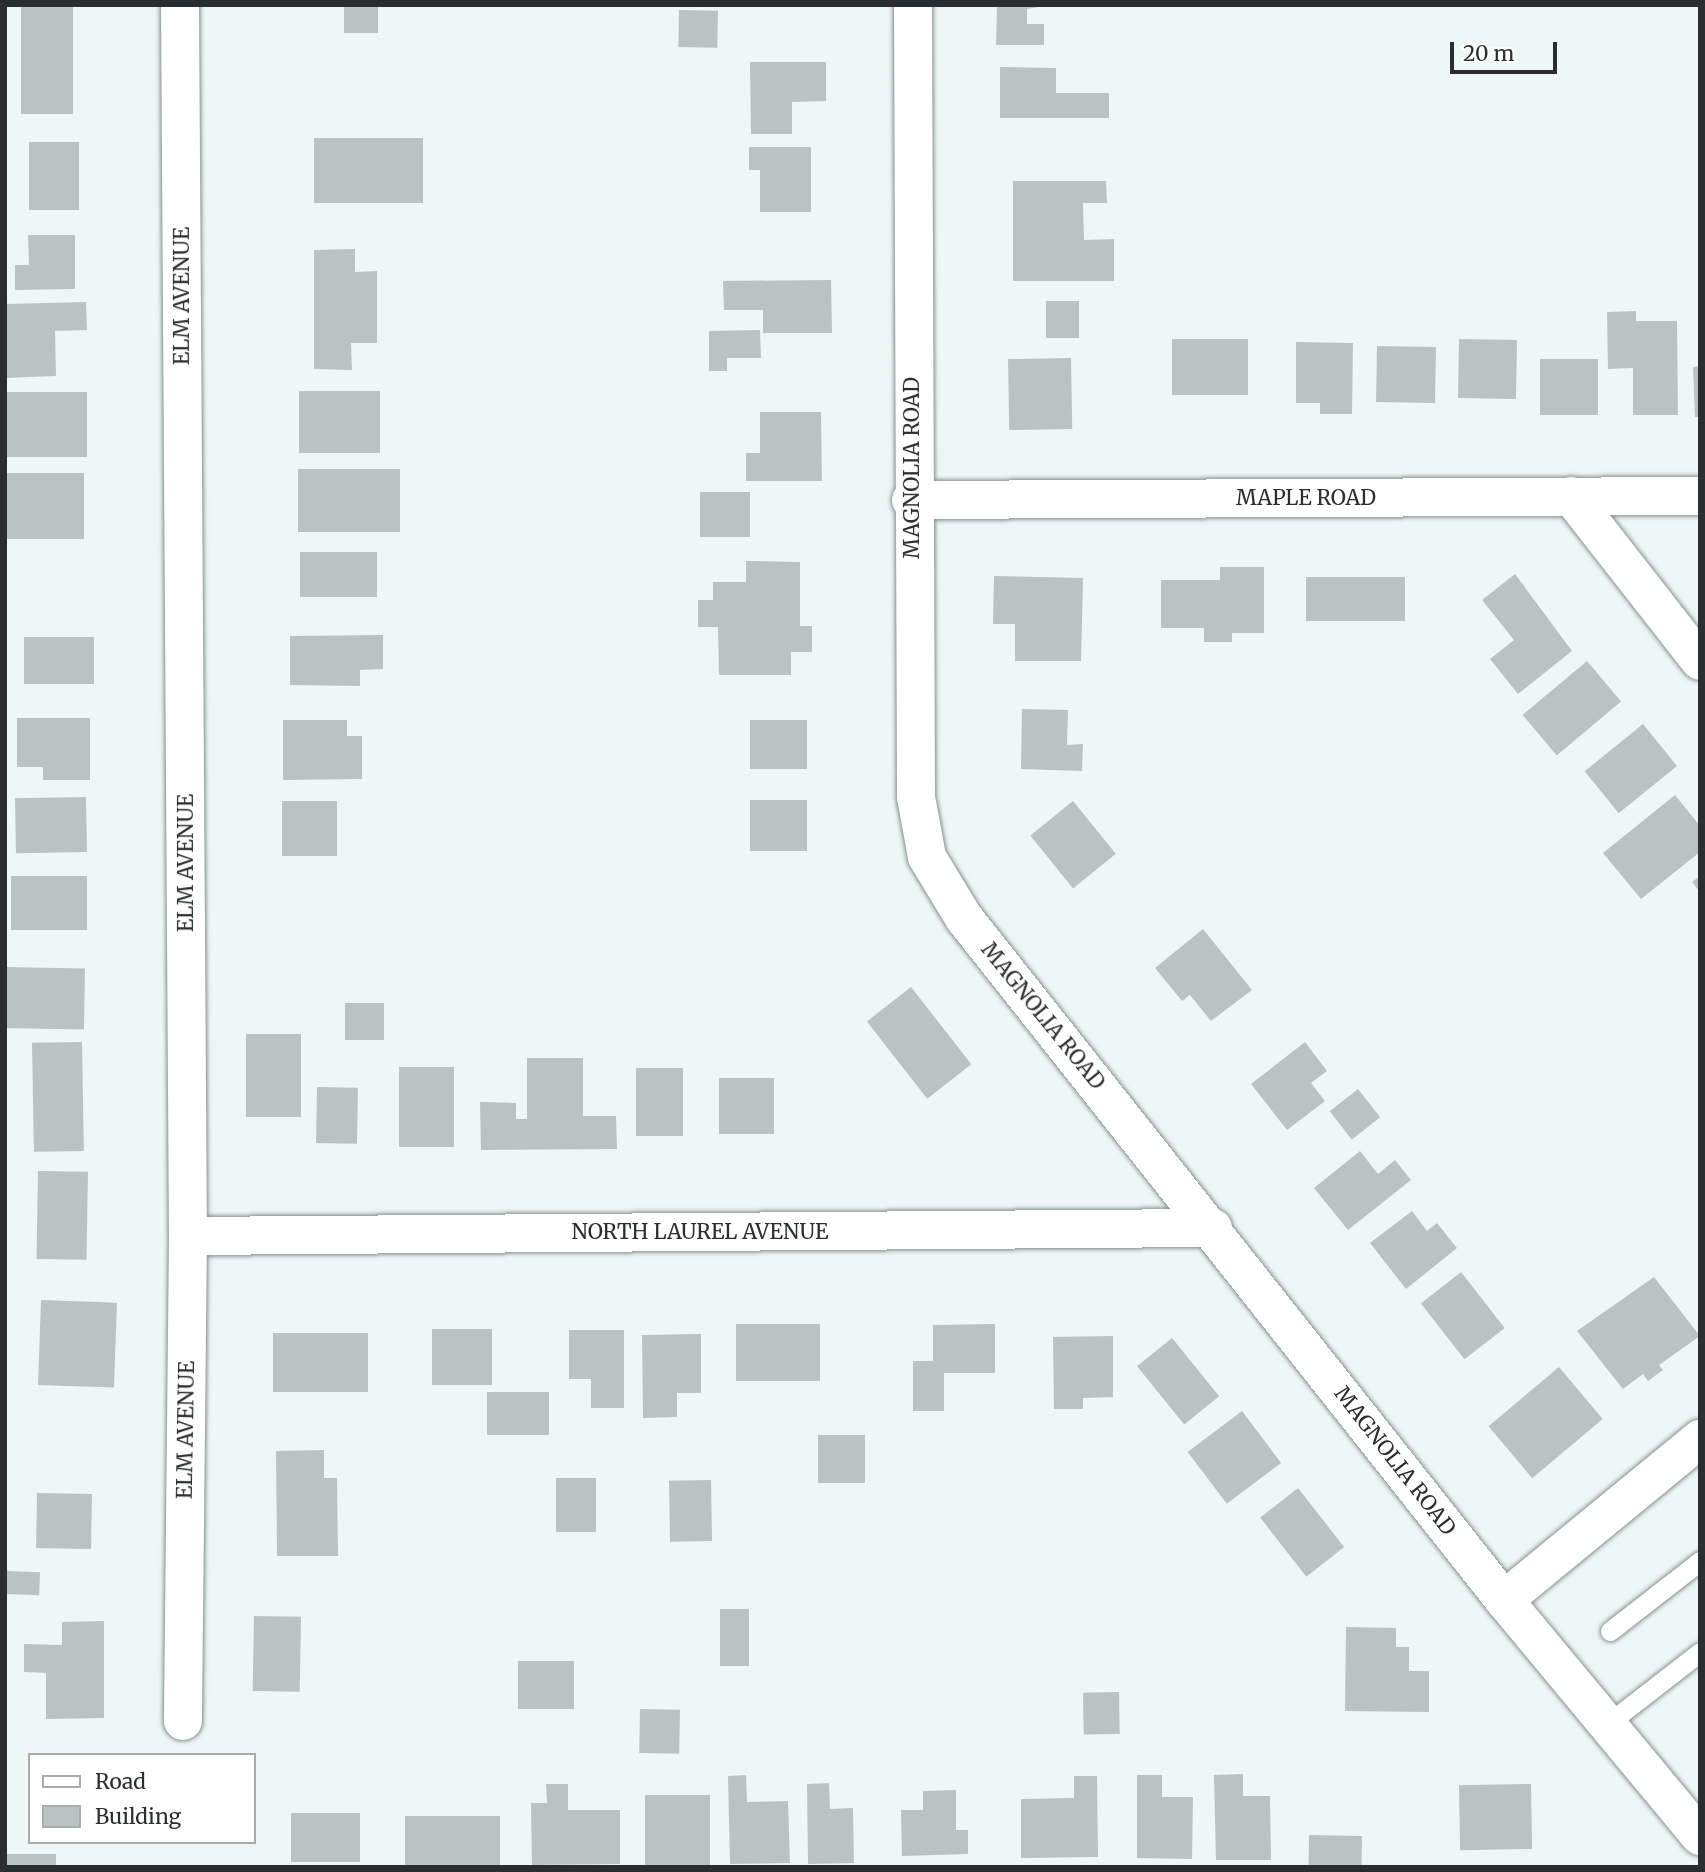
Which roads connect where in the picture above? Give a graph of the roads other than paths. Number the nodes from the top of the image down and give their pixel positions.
1 (180, 5) edge
2 (913, 5) edge
3 (1571, 496) junction
4 (1700, 496) edge
5 (912, 500) junction
6 (1700, 661) edge
7 (1213, 1228) junction
8 (188, 1236) junction
9 (1700, 1439) edge
10 (1700, 1561) edge
11 (1504, 1600) junction
12 (1611, 1631) dead end
13 (1700, 1652) edge
14 (183, 1721) dead end
15 (1606, 1725) junction
16 (1700, 1836) edge

1 - 8 street, ELM AVENUE
2 - 5 street, MAGNOLIA ROAD
3 - 4 street, MAPLE ROAD
3 - 5 street, MAPLE ROAD
3 - 6 street
5 - 7 street, MAGNOLIA ROAD
7 - 8 street, NORTH LAUREL AVENUE
7 - 11 street, MAGNOLIA ROAD
8 - 14 street, ELM AVENUE
9 - 11 street
10 - 12 lane
11 - 15 street, MAGNOLIA ROAD
13 - 15 lane
15 - 16 street, MAGNOLIA ROAD

